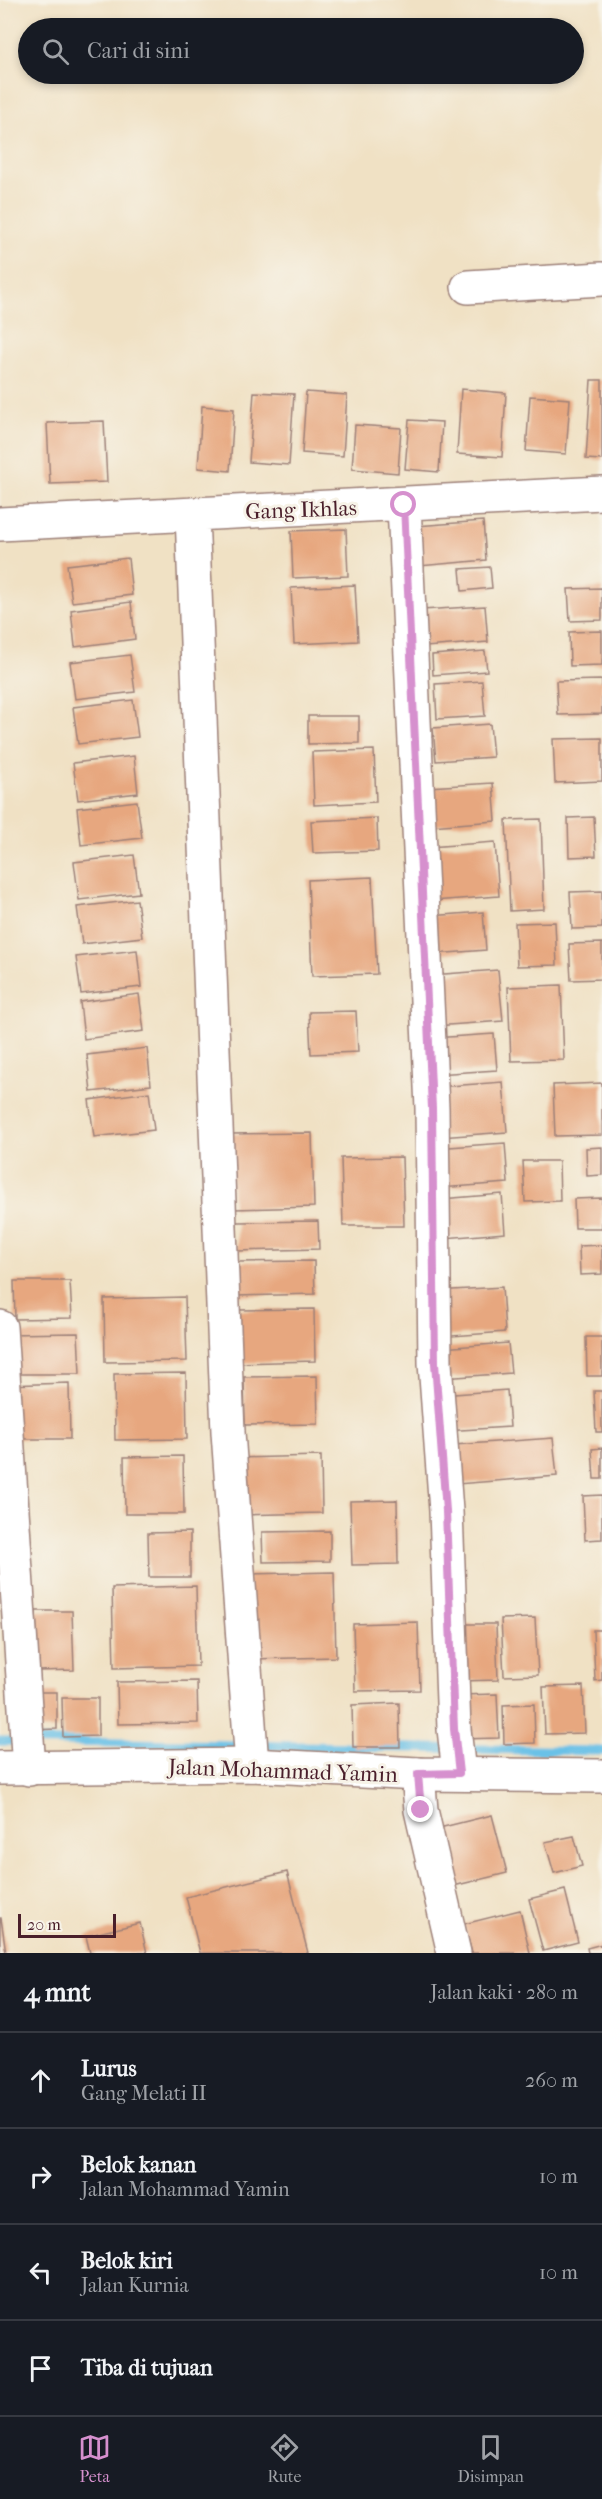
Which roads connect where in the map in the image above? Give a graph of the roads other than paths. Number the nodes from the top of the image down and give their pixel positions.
1 (602, 279) edge
2 (468, 287) dead end
3 (602, 493) edge
4 (404, 505) junction
5 (192, 514) junction
6 (0, 524) edge
7 (0, 1327) edge
8 (252, 1764) junction
9 (14, 1768) edge
10 (459, 1773) junction
11 (418, 1774) junction
12 (602, 1776) edge
13 (454, 1953) edge

1 - 2 street
3 - 4 street, Gang Ikhlas
4 - 5 street, Gang Ikhlas
4 - 10 street
5 - 6 street, Gang Ikhlas
5 - 8 street
7 - 9 street
8 - 9 street, Jalan Mohammad Yamin
8 - 11 street, Jalan Mohammad Yamin
10 - 11 street, Jalan Mohammad Yamin
10 - 12 street, Jalan Mohammad Yamin
11 - 13 street

